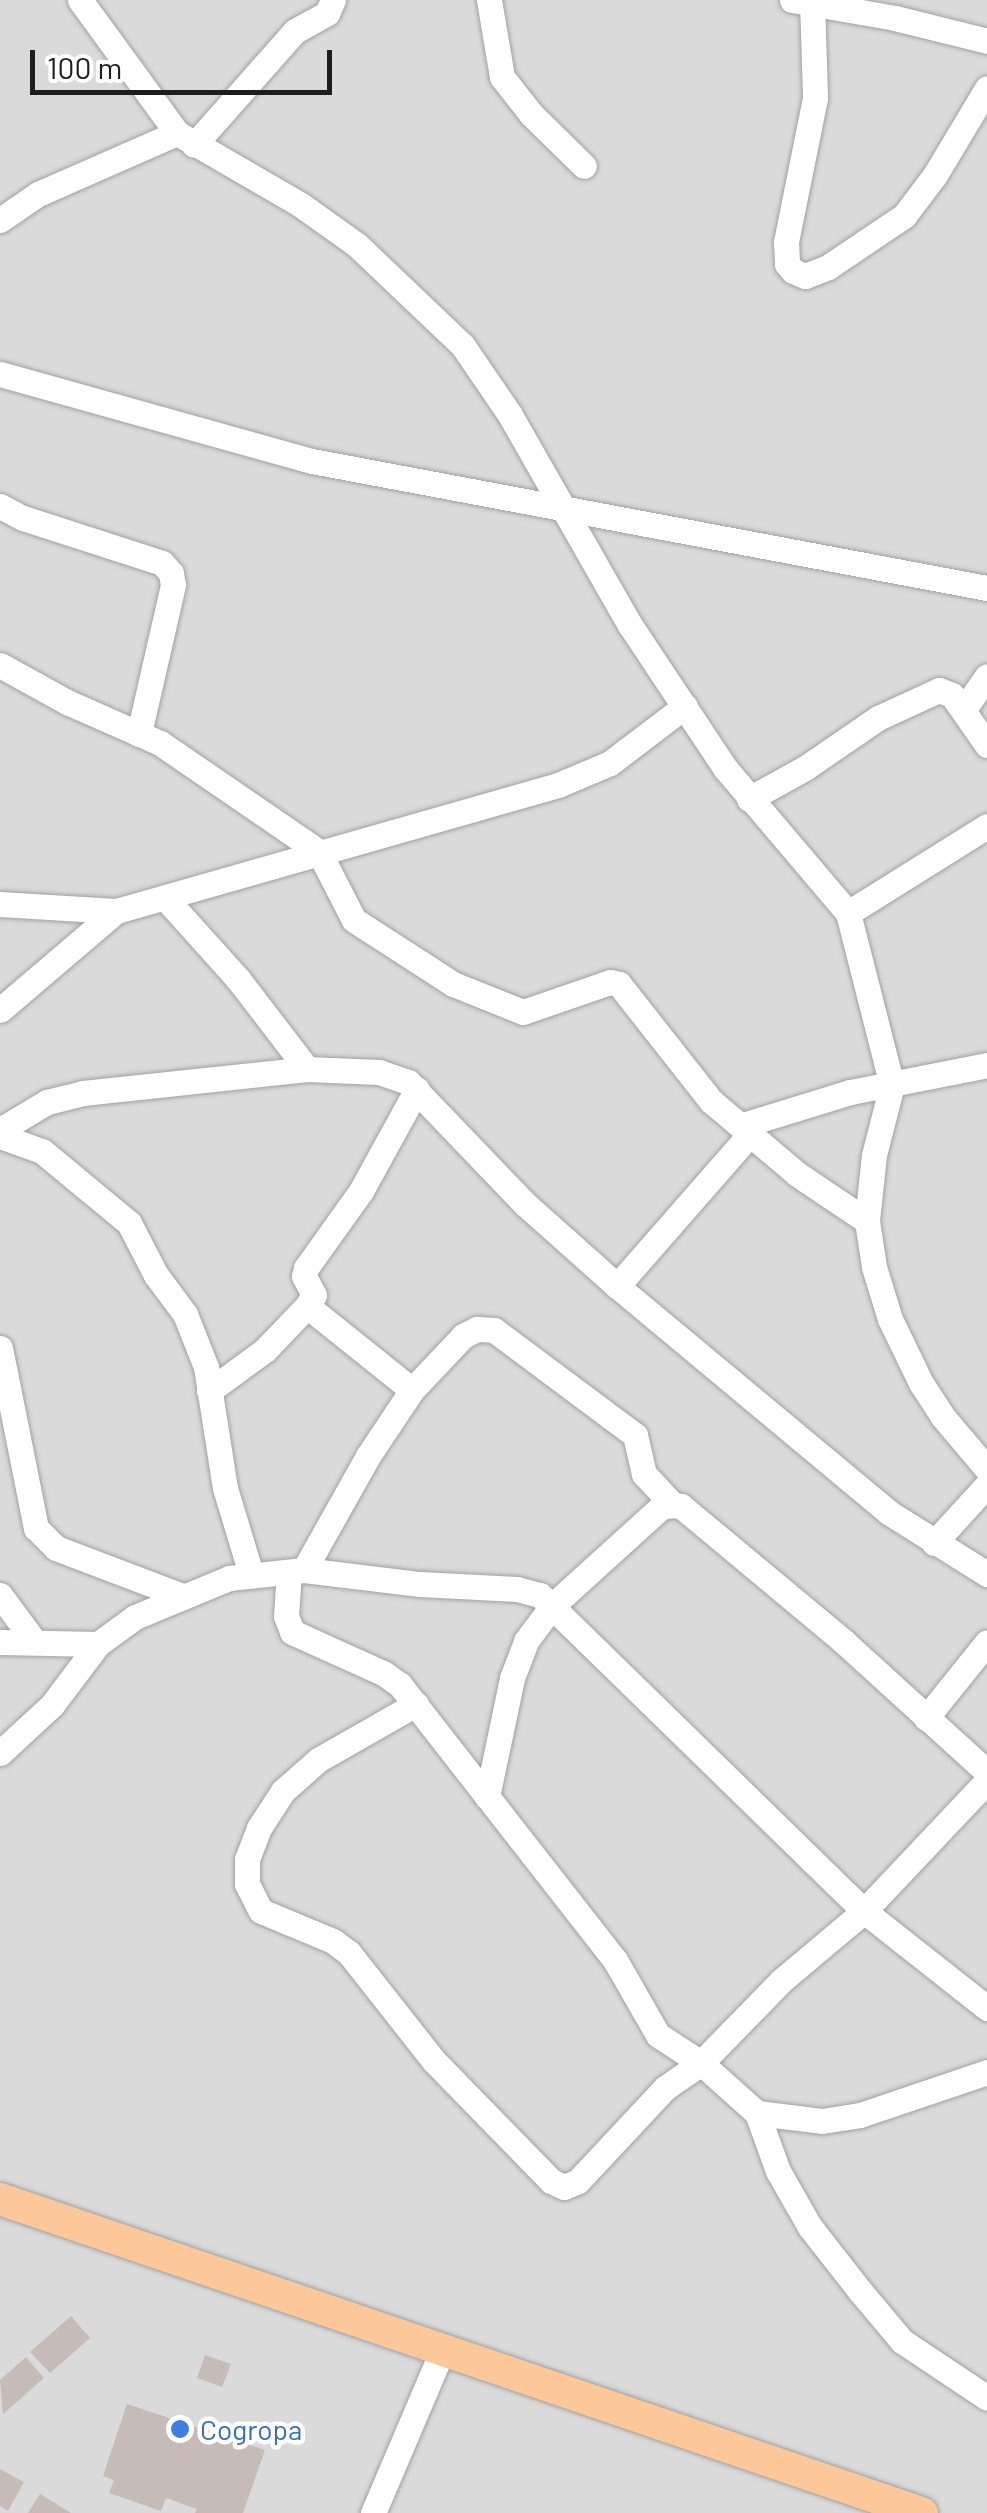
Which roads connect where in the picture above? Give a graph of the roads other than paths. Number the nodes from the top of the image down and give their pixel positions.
1 (80, 0) edge
2 (334, 0) edge
3 (489, 0) edge
4 (805, 1) edge
5 (987, 40) edge
6 (987, 88) edge
7 (185, 139) junction
8 (584, 166) dead end
9 (0, 220) edge
10 (0, 374) edge
11 (0, 506) edge
12 (564, 508) junction
13 (987, 588) edge
14 (0, 666) edge
15 (987, 676) edge
16 (685, 706) junction
17 (964, 709) junction
18 (140, 734) junction
19 (987, 745) edge
20 (749, 799) junction
21 (987, 826) edge
22 (318, 852) junction
23 (166, 899) junction
24 (0, 904) edge
25 (116, 911) junction
26 (848, 913) junction
27 (0, 1010) edge
28 (987, 1065) edge
29 (307, 1069) junction
30 (892, 1085) junction
31 (417, 1089) junction
32 (747, 1129) junction
33 (0, 1133) edge
34 (867, 1221) junction
35 (617, 1286) junction
36 (308, 1306) junction
37 (0, 1348) edge
38 (412, 1390) junction
39 (209, 1391) junction
40 (987, 1468) edge
41 (987, 1485) edge
42 (673, 1504) junction
43 (934, 1543) junction
44 (296, 1571) junction
45 (251, 1574) junction
46 (987, 1574) edge
47 (0, 1595) edge
48 (180, 1596) junction
49 (552, 1606) junction
50 (34, 1641) junction
51 (0, 1642) edge
52 (987, 1642) edge
53 (98, 1644) junction
54 (416, 1704) junction
55 (926, 1718) junction
56 (0, 1754) edge
57 (987, 1772) edge
58 (987, 1782) edge
59 (487, 1796) junction
60 (864, 1912) junction
61 (987, 2008) edge
62 (701, 2063) junction
63 (987, 2072) edge
64 (758, 2114) junction
65 (0, 2198) edge
66 (443, 2349) junction
67 (987, 2398) edge
68 (373, 2513) edge
69 (922, 2513) edge

1 - 7 street
2 - 7 street
3 - 8 street
4 - 5 street
4 - 6 street
7 - 9 street
7 - 12 street
10 - 12 street
11 - 18 street
12 - 13 street
12 - 16 street
14 - 18 street
15 - 17 street
16 - 20 street
16 - 22 street
17 - 19 street
17 - 20 street
18 - 22 street
20 - 26 street
21 - 26 street
22 - 23 street
22 - 32 street
23 - 25 street
23 - 29 street
24 - 25 street
25 - 27 street
26 - 30 street
28 - 30 street
29 - 31 street
29 - 33 street
30 - 32 street
30 - 34 street
31 - 35 street
31 - 36 street
32 - 34 street
32 - 35 street
33 - 39 street
34 - 40 street
35 - 43 street
36 - 38 street
36 - 39 street
37 - 48 street
38 - 42 street
38 - 44 street
39 - 45 street
41 - 43 street
42 - 49 street
42 - 55 street
43 - 46 street
44 - 45 street
44 - 49 street
44 - 54 street
45 - 48 street
47 - 50 street
48 - 53 street
49 - 59 street
49 - 60 street
50 - 51 street
50 - 53 street
52 - 55 street
53 - 56 street
54 - 59 street
54 - 62 street
55 - 57 street
58 - 60 street
59 - 62 street
60 - 61 street
60 - 62 street
62 - 64 street
63 - 64 street
64 - 67 street
65 - 66 main road
66 - 68 street
66 - 69 main road

